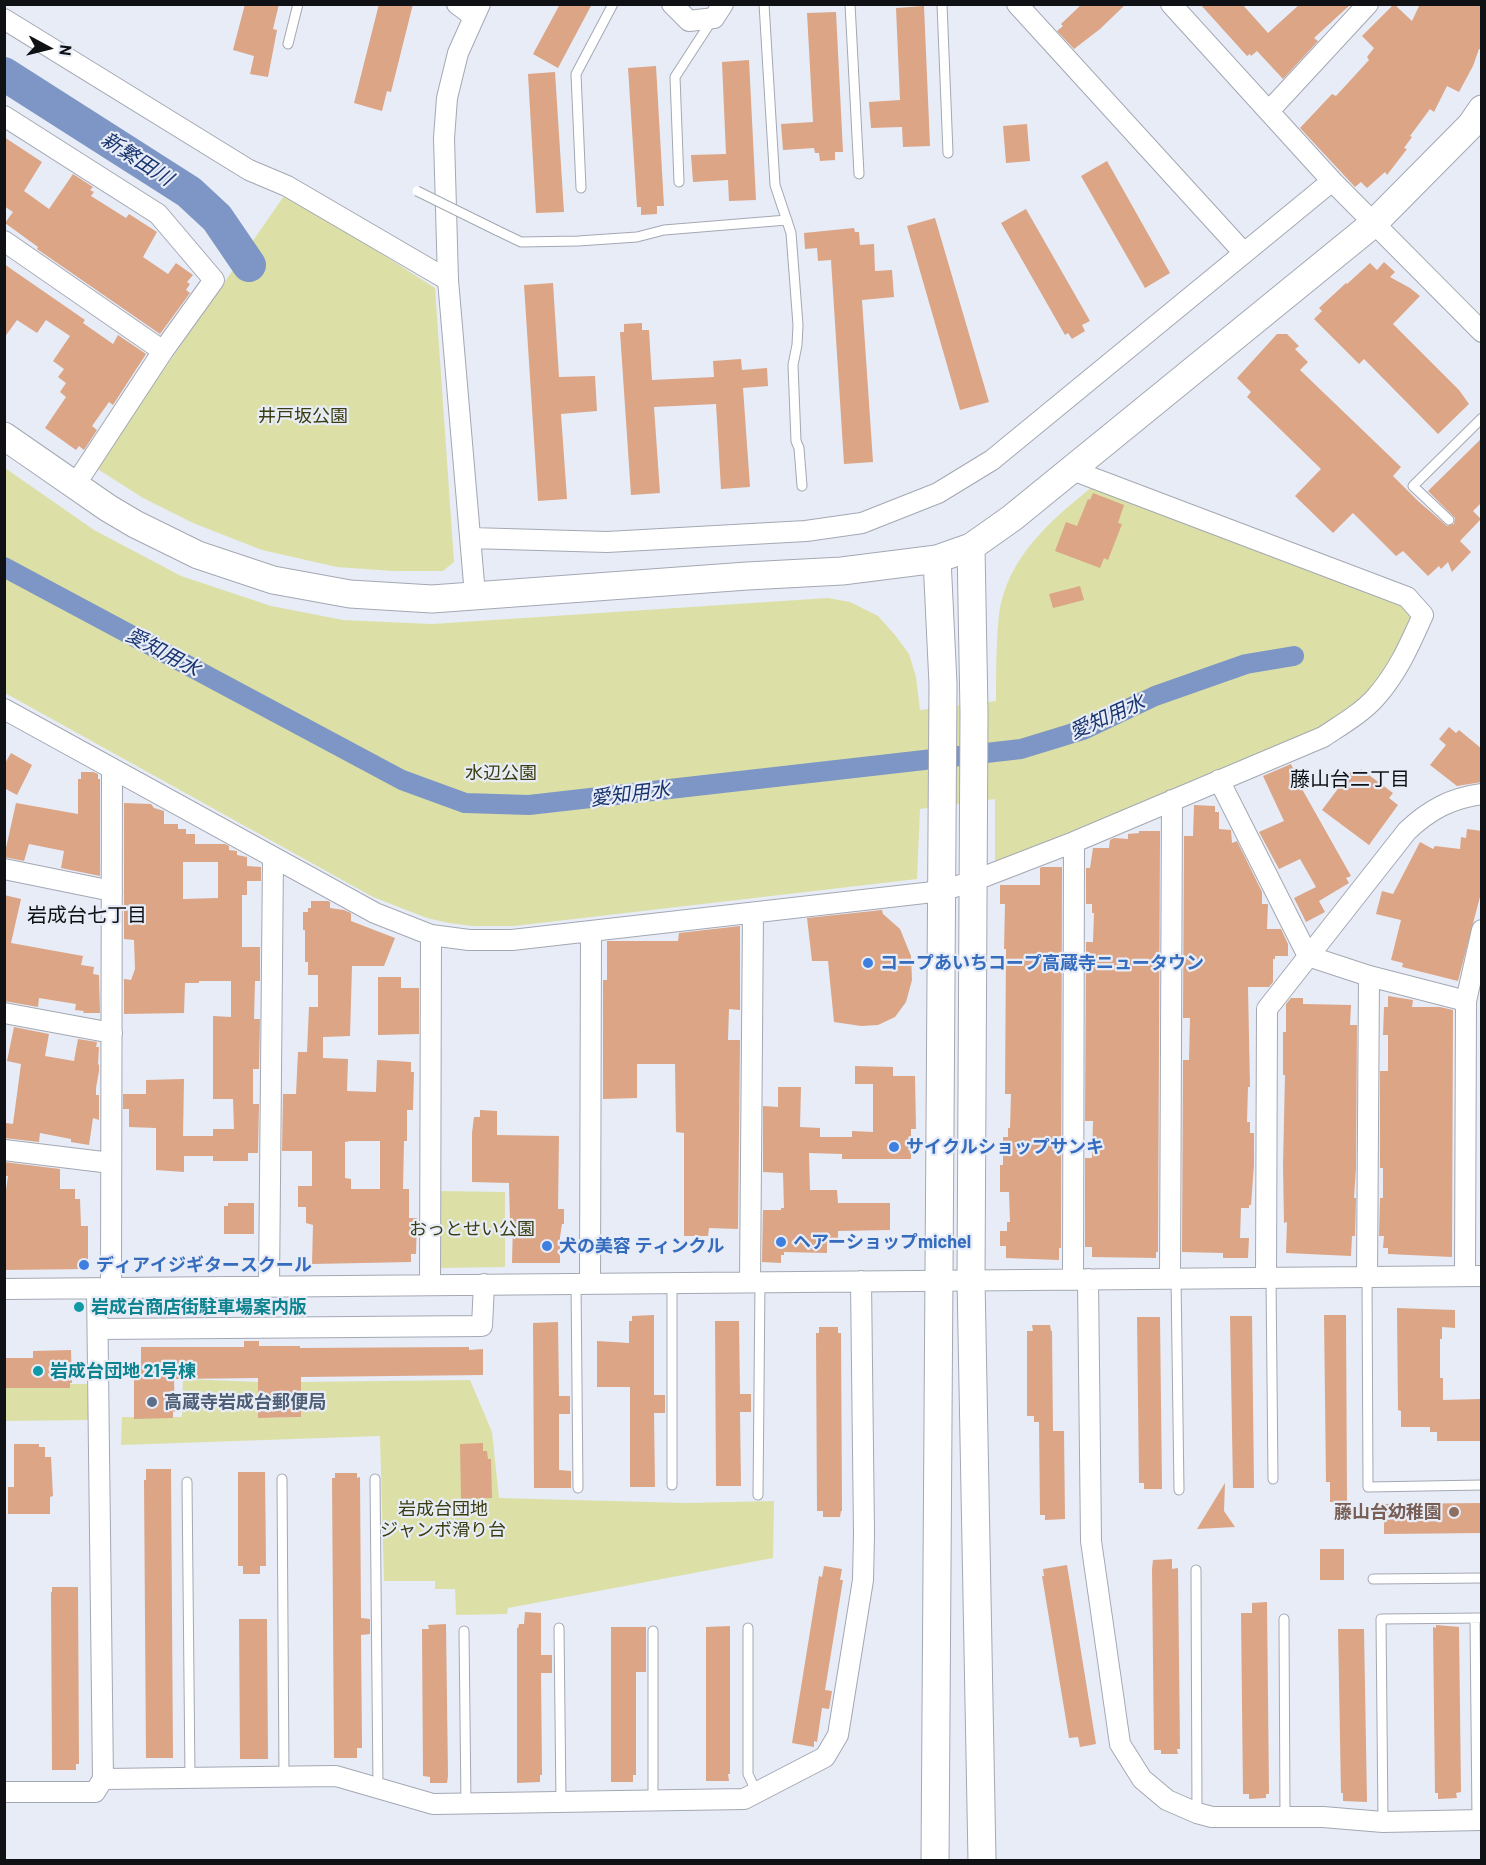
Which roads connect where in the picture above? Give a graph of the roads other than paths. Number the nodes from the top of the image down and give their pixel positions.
1 (298, 4) edge
2 (457, 4) edge
3 (613, 4) edge
4 (672, 4) edge
5 (764, 4) edge
6 (850, 4) edge
7 (942, 4) edge
8 (1017, 4) edge
9 (1171, 4) edge
10 (1362, 7) edge
11 (476, 10) edge
12 (718, 11) edge
13 (4, 19) edge
14 (288, 44) dead end
15 (1482, 109) edge
16 (1269, 111) junction
17 (4, 116) edge
18 (948, 153) dead end
19 (859, 174) dead end
20 (679, 182) dead end
21 (1332, 182) junction
22 (582, 188) dead end
23 (417, 191) dead end
24 (787, 220) junction
25 (1373, 224) junction
26 (4, 241) edge
27 (1244, 253) junction
28 (448, 280) junction
29 (1482, 332) edge
30 (163, 351) junction
31 (1482, 418) edge
32 (4, 436) edge
33 (1072, 470) junction
34 (75, 485) junction
35 (802, 486) dead end
36 (1449, 520) dead end
37 (471, 538) junction
38 (971, 548) junction
39 (937, 559) junction
40 (475, 595) junction
41 (4, 709) edge
42 (112, 769) junction
43 (1219, 780) junction
44 (1482, 794) edge
45 (1172, 800) junction
46 (1074, 842) junction
47 (273, 858) junction
48 (4, 869) edge
49 (974, 881) junction
50 (112, 891) junction
51 (942, 891) junction
52 (753, 913) junction
53 (1482, 930) edge
54 (591, 931) junction
55 (431, 935) junction
56 (1308, 956) junction
57 (1369, 976) junction
58 (1466, 1000) junction
59 (4, 1013) edge
60 (112, 1033) junction
61 (4, 1150) edge
62 (111, 1162) junction
63 (1473, 1276) edge
64 (1269, 1277) junction
65 (1367, 1277) junction
66 (1173, 1278) junction
67 (1080, 1279) junction
68 (971, 1280) junction
69 (861, 1281) junction
70 (938, 1281) junction
71 (672, 1282) junction
72 (755, 1282) junction
73 (583, 1283) junction
74 (484, 1284) junction
75 (430, 1285) junction
76 (269, 1286) junction
77 (104, 1288) junction
78 (4, 1289) edge
79 (98, 1329) junction
80 (282, 1479) dead end
81 (375, 1479) dead end
82 (1273, 1479) dead end
83 (187, 1482) dead end
84 (672, 1485) dead end
85 (1482, 1485) edge
86 (578, 1488) dead end
87 (1179, 1490) dead end
88 (758, 1495) dead end
89 (1196, 1570) dead end
90 (1482, 1578) edge
91 (1374, 1579) dead end
92 (1478, 1618) edge
93 (1284, 1619) dead end
94 (559, 1628) dead end
95 (748, 1628) dead end
96 (464, 1631) dead end
97 (653, 1631) dead end
98 (284, 1776) junction
99 (190, 1778) junction
100 (103, 1779) junction
101 (4, 1780) edge
102 (378, 1788) junction
103 (5, 1792) edge
104 (757, 1793) junction
105 (653, 1801) junction
106 (561, 1802) junction
107 (466, 1804) junction
108 (1197, 1813) junction
109 (1286, 1818) junction
110 (1479, 1820) edge
111 (1383, 1822) junction
112 (935, 1860) edge
113 (982, 1860) edge

1 - 14 lane
2 - 11 street
3 - 22 lane
4 - 12 street
5 - 24 lane
6 - 19 lane
7 - 18 lane
8 - 27 street
9 - 16 street
10 - 16 street
11 - 28 street
12 - 20 lane
13 - 28 street
15 - 25 street
16 - 21 street
17 - 30 street
21 - 25 street
21 - 27 street
23 - 24 lane, bridge
24 - 35 lane
25 - 29 street
25 - 33 street
26 - 30 street
27 - 37 street
28 - 37 street
30 - 34 street
31 - 36 lane
32 - 34 street
33 - 38 street
33 - 43 street
34 - 40 street
37 - 40 street
38 - 39 street
38 - 49 street
39 - 40 street
39 - 51 street
41 - 42 street
42 - 47 street
42 - 50 street
43 - 45 street
43 - 56 street
44 - 56 street
45 - 46 street
45 - 66 street
46 - 49 street
46 - 67 street
47 - 55 street
47 - 76 street
48 - 50 street
49 - 51 street
49 - 68 street
50 - 60 street
51 - 52 street
51 - 70 street
52 - 54 street
52 - 72 street
53 - 58 street
54 - 55 street
54 - 73 street
55 - 75 street
56 - 57 street
56 - 64 street
57 - 58 street
57 - 65 street
58 - 63 street
59 - 60 street
60 - 62 street
61 - 62 street
62 - 77 street
63 - 65 street
64 - 65 street
64 - 66 street
64 - 82 lane
65 - 85 lane
66 - 67 street
66 - 87 lane
67 - 68 street
67 - 108 street
68 - 70 street
68 - 113 street
69 - 70 street
69 - 72 street
69 - 104 street
70 - 112 street
71 - 72 street
71 - 73 street
71 - 84 lane
72 - 88 lane
73 - 74 street
73 - 86 lane
74 - 75 street
74 - 79 street
75 - 76 street
76 - 77 street
77 - 78 street
77 - 79 street
79 - 100 street
80 - 98 lane
81 - 102 lane
83 - 99 lane
89 - 108 lane
90 - 91 lane
92 - 110 lane
92 - 111 lane
93 - 109 lane
94 - 106 lane
95 - 104 lane
96 - 107 lane
97 - 105 lane
98 - 99 street
98 - 102 street
99 - 100 street
100 - 103 street
101 - 103 lane
102 - 107 street
104 - 105 street
105 - 106 street
106 - 107 street
108 - 109 street
109 - 111 street
110 - 111 street

